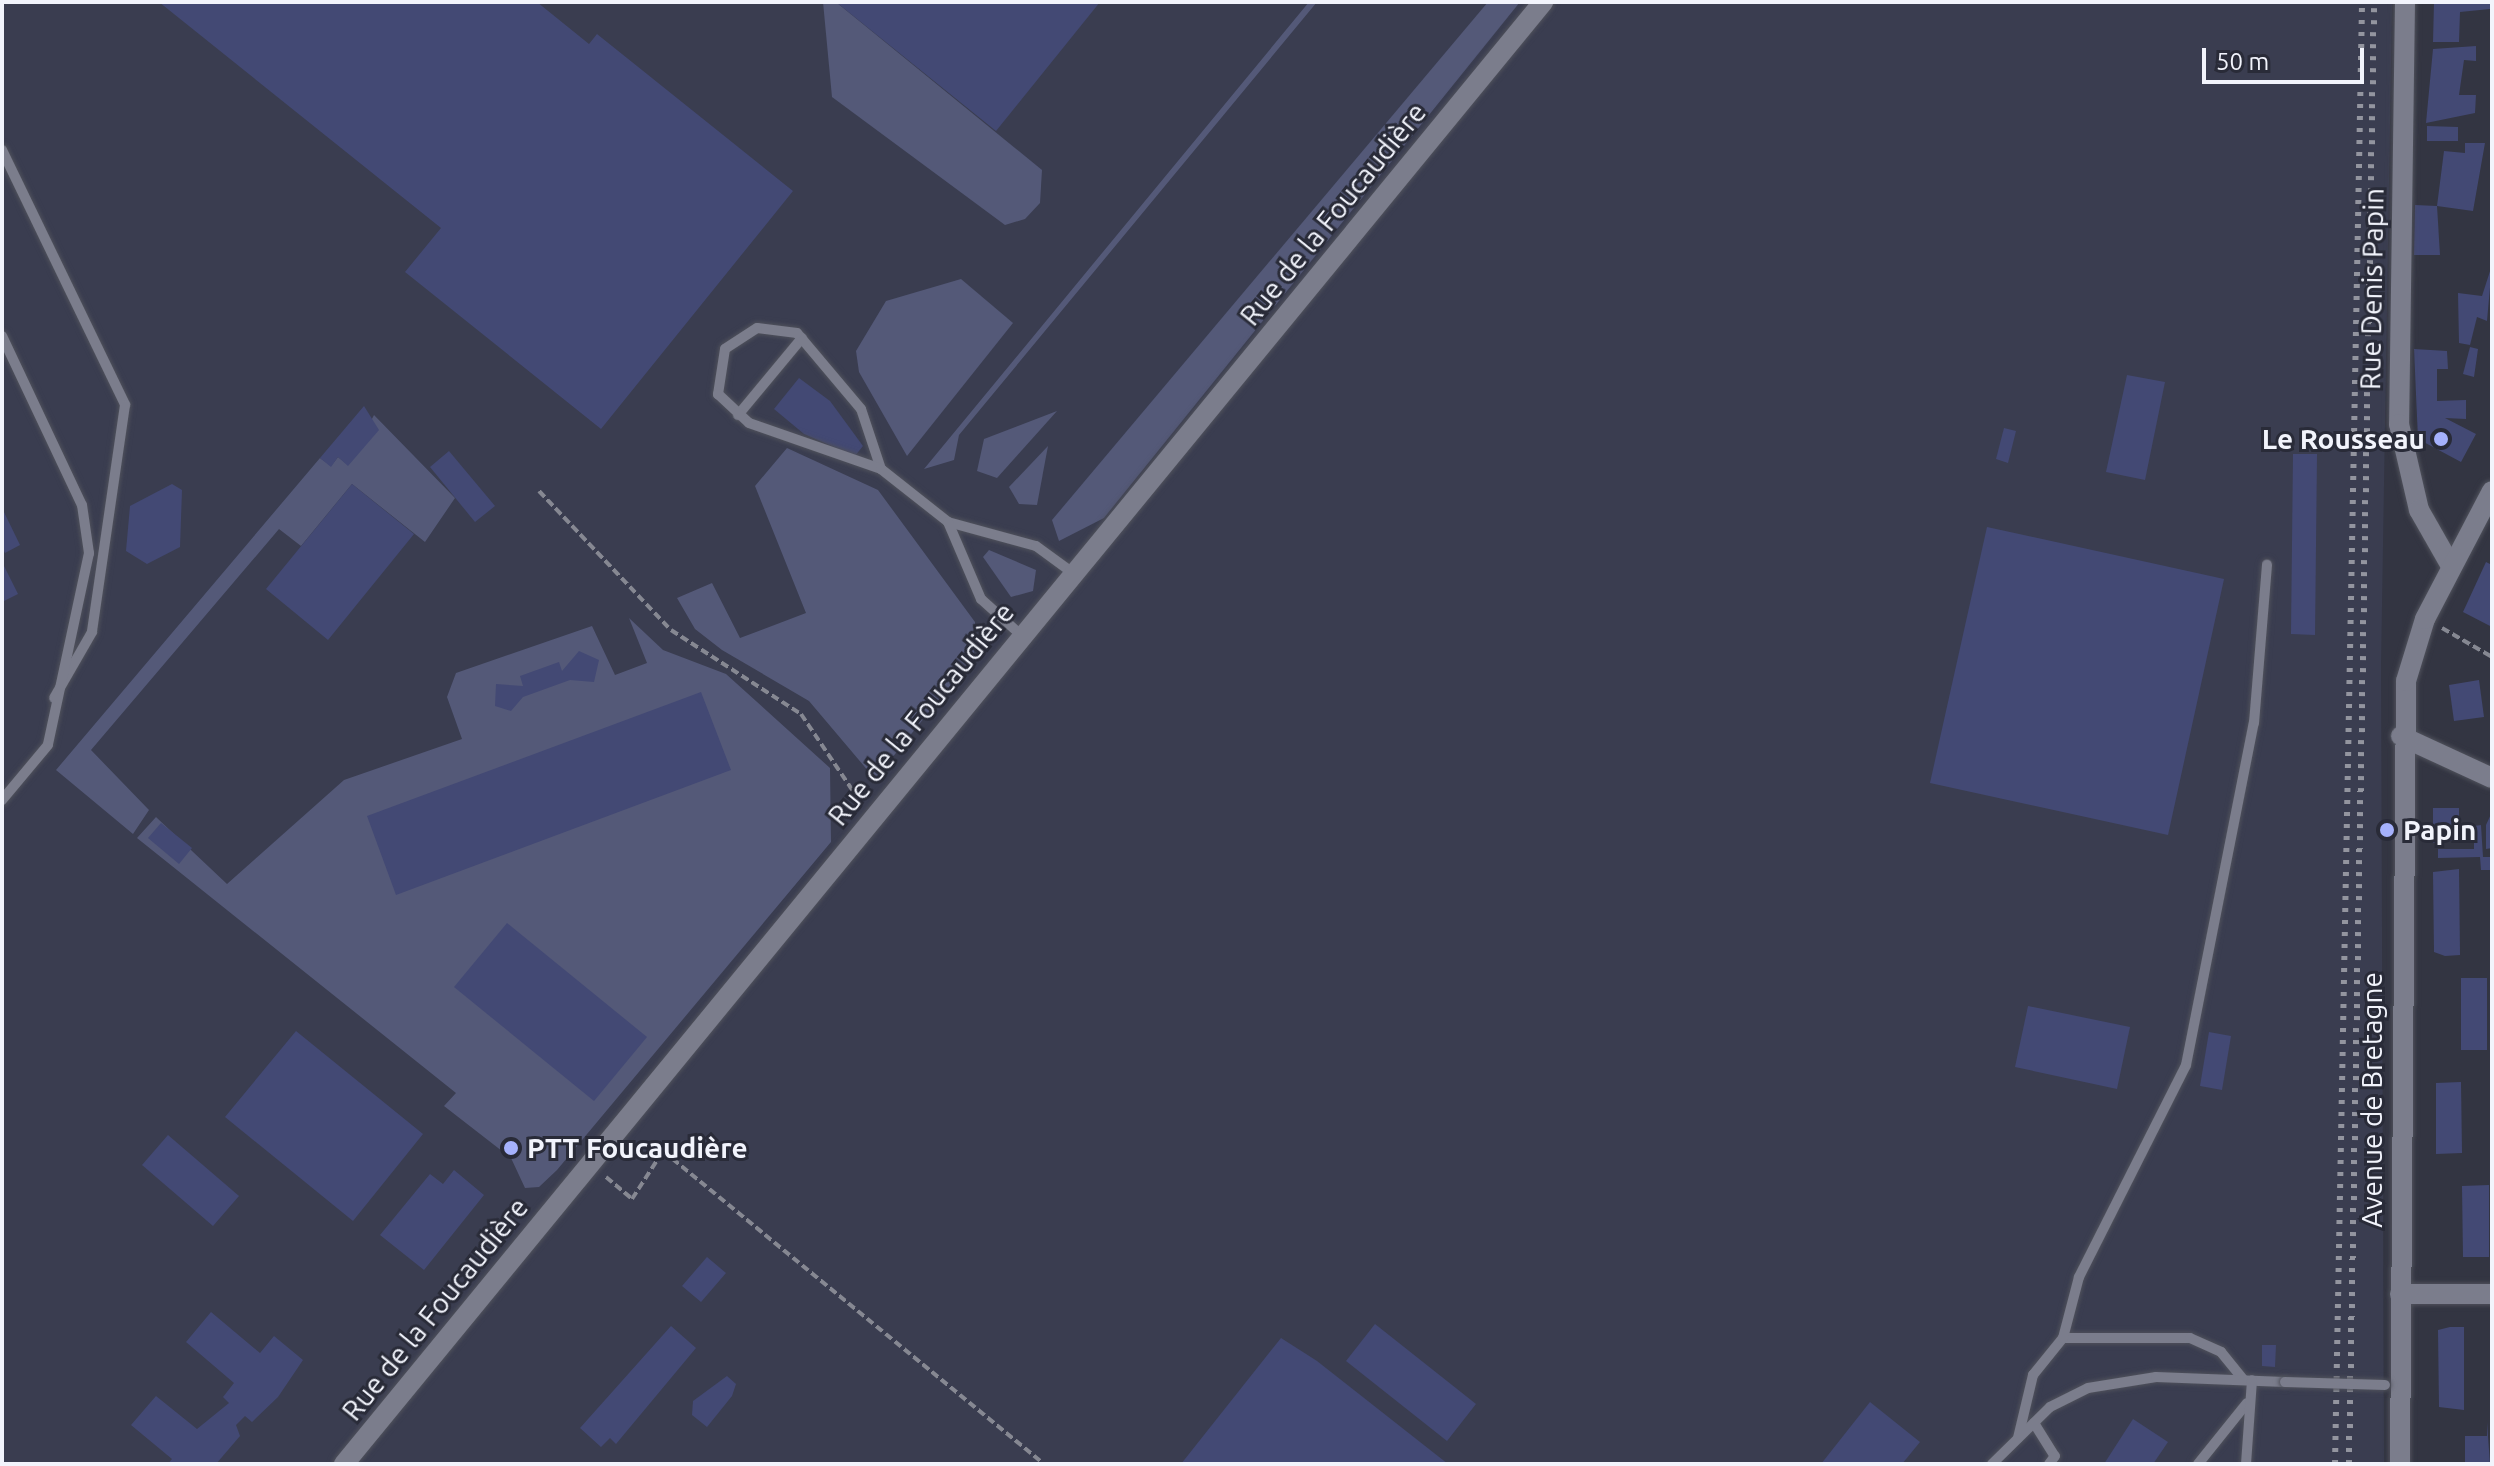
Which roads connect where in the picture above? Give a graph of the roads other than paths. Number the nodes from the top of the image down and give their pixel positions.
1 (1543, 2) edge
2 (2405, 2) edge
3 (2, 150) edge
4 (2, 336) edge
5 (802, 338) junction
6 (738, 415) junction
7 (881, 469) junction
8 (2492, 491) edge
9 (948, 522) junction
10 (2267, 565) dead end
11 (2451, 566) junction
12 (1073, 573) junction
13 (1021, 635) junction
14 (54, 698) junction
15 (2401, 736) junction
16 (2492, 778) edge
17 (2, 800) edge
18 (2400, 1294) junction
19 (2492, 1294) edge
20 (2063, 1338) junction
21 (2248, 1380) junction
22 (2393, 1385) junction
23 (2247, 1403) junction
24 (2034, 1423) junction
25 (2018, 1438) junction
26 (344, 1464) edge
27 (1992, 1464) edge
28 (2049, 1464) edge
29 (2198, 1464) edge
30 (2246, 1464) edge
31 (2400, 1464) edge

1 - 12 street, Rue de la Foucaudière
2 - 11 street, Rue Denis Papin
3 - 14 lane
4 - 14 lane
5 - 6 lane
5 - 6 lane
5 - 7 lane
6 - 7 lane
7 - 9 lane
8 - 11 street, Avenue de Bretagne
9 - 12 lane
9 - 13 lane
10 - 20 lane
11 - 15 street, Avenue de Bretagne
12 - 13 street, Rue de la Foucaudière
13 - 26 street, Rue de la Foucaudière
14 - 17 lane
15 - 16 street
15 - 18 street, Avenue de Bretagne
18 - 19 street
18 - 22 street, Avenue de Bretagne
20 - 21 lane
20 - 25 lane
21 - 22 lane, bridge
21 - 23 lane
21 - 24 lane
22 - 31 street, Avenue de Bretagne
23 - 29 lane
23 - 30 lane
24 - 25 lane
24 - 28 lane
25 - 27 lane

